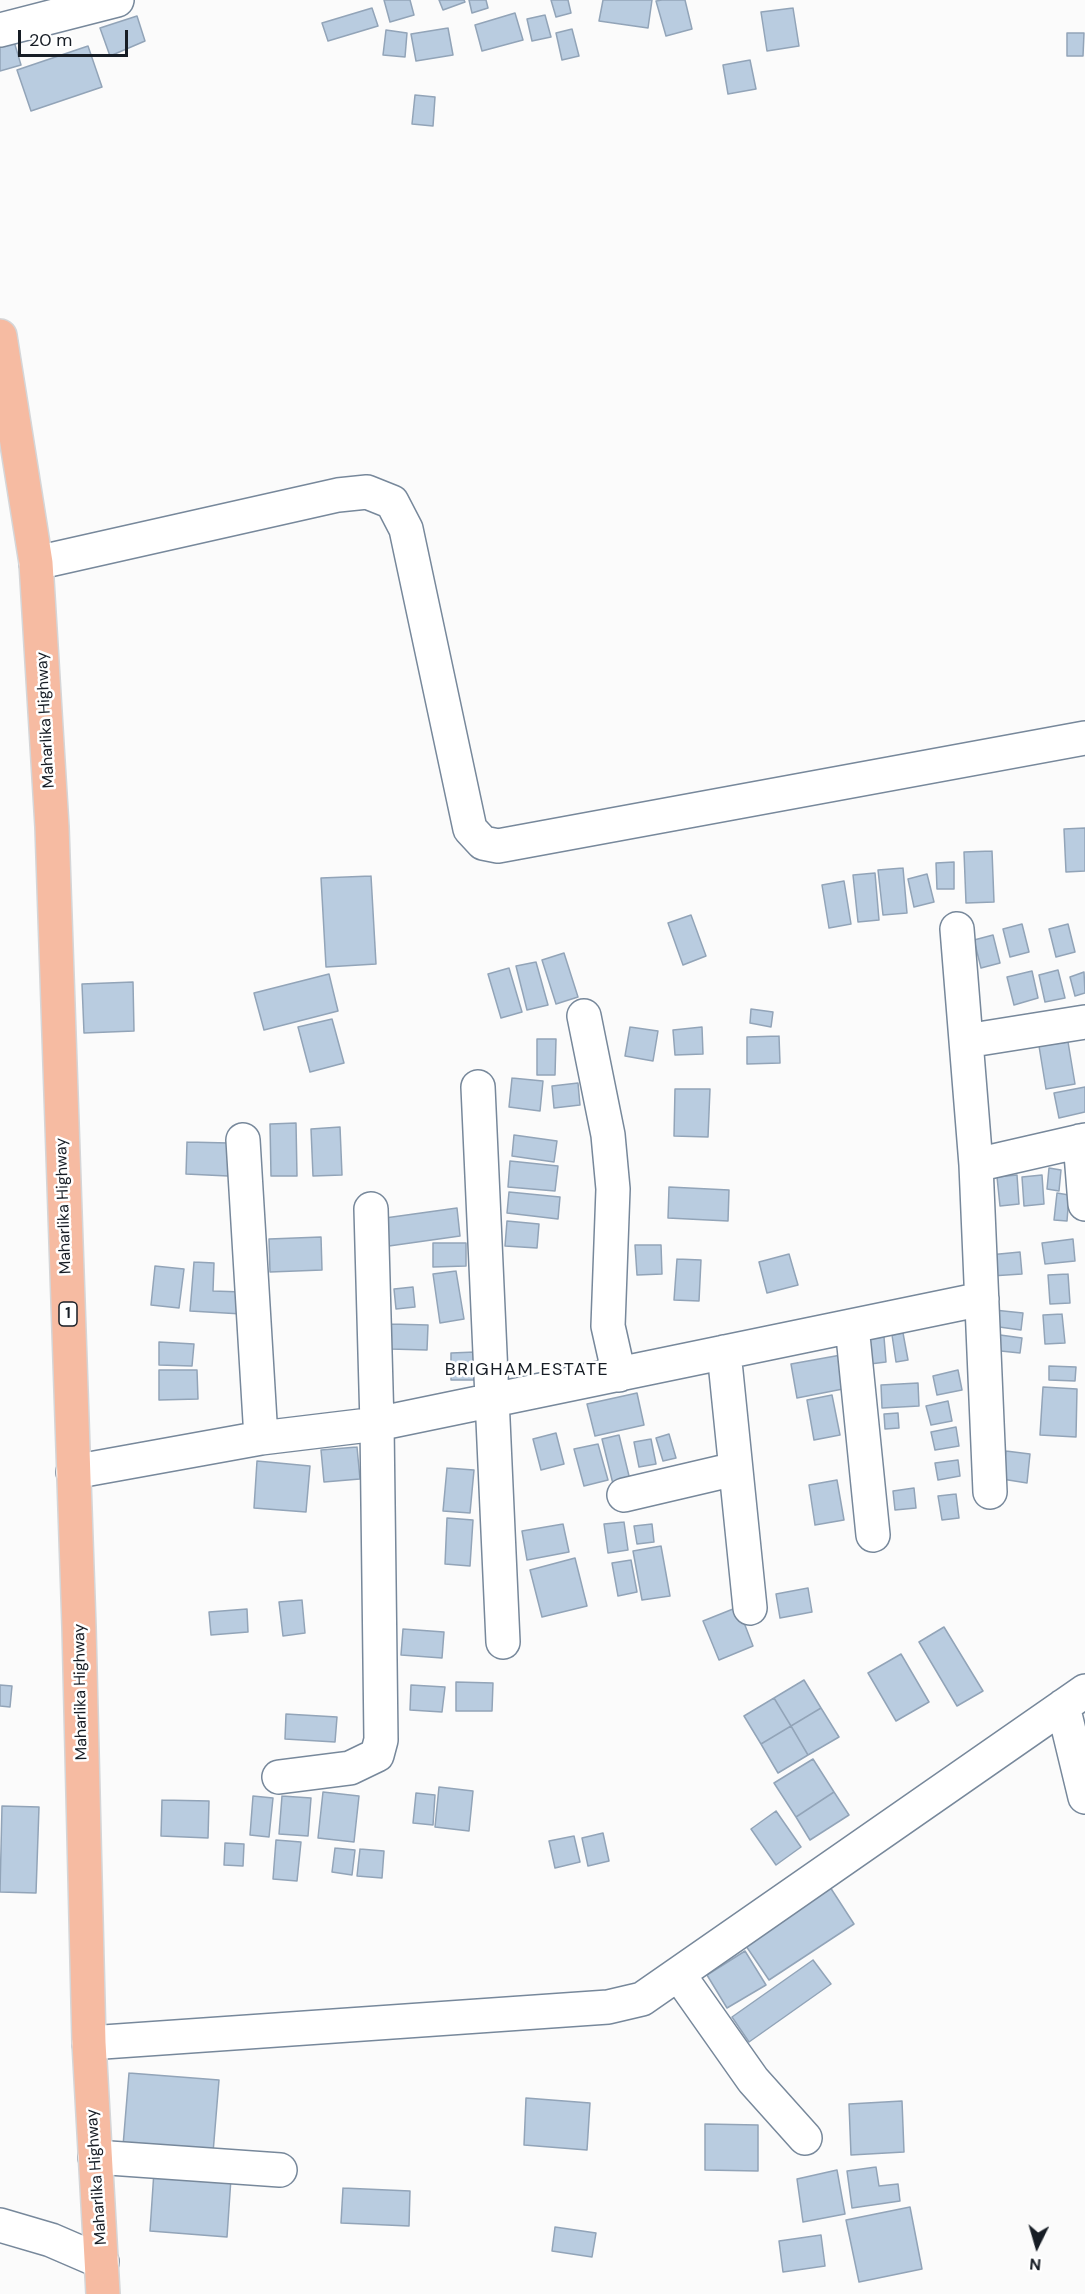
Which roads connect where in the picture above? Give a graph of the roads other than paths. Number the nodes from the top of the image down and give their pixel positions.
1 (117, 0) edge
2 (0, 30) edge
3 (1, 351) edge
4 (36, 563) junction
5 (1085, 738) edge
6 (957, 929) dead end
7 (584, 1016) dead end
8 (1085, 1022) edge
9 (966, 1041) junction
10 (478, 1087) dead end
11 (243, 1140) dead end
12 (1082, 1141) edge
13 (976, 1165) junction
14 (1085, 1204) edge
15 (370, 1209) dead end
16 (982, 1299) junction
17 (852, 1326) junction
18 (724, 1352) junction
19 (618, 1375) junction
20 (493, 1398) junction
21 (377, 1424) junction
22 (261, 1438) junction
23 (735, 1469) junction
24 (73, 1472) junction
25 (990, 1492) dead end
26 (624, 1494) dead end
27 (873, 1535) dead end
28 (750, 1608) dead end
29 (503, 1642) dead end
30 (1074, 1699) edge
31 (279, 1777) dead end
32 (1085, 1797) edge
33 (679, 1975) junction
34 (89, 2043) junction
35 (805, 2138) dead end
36 (95, 2157) junction
37 (280, 2170) dead end
38 (0, 2225) edge
39 (102, 2262) junction
40 (103, 2294) edge

1 - 2 street
3 - 4 highway, Maharlika Highway / 1
4 - 5 street
4 - 24 highway, Maharlika Highway / 1
6 - 9 street
7 - 19 street
8 - 9 street
9 - 13 street
10 - 20 street
11 - 22 street
12 - 13 street
12 - 14 street
13 - 16 street
15 - 21 street
16 - 17 street
16 - 25 street
17 - 18 street
17 - 27 street
18 - 19 street
18 - 23 street
19 - 20 street
20 - 21 street
20 - 29 street
21 - 22 street
21 - 31 street
22 - 24 street
23 - 26 street
23 - 28 street
24 - 34 highway, Maharlika Highway / 1
30 - 32 street
30 - 33 street
33 - 34 street
33 - 35 street
34 - 36 highway, Maharlika Highway / 1
36 - 37 street
36 - 39 highway, Maharlika Highway / 1
38 - 39 street
39 - 40 highway, Maharlika Highway / 1

